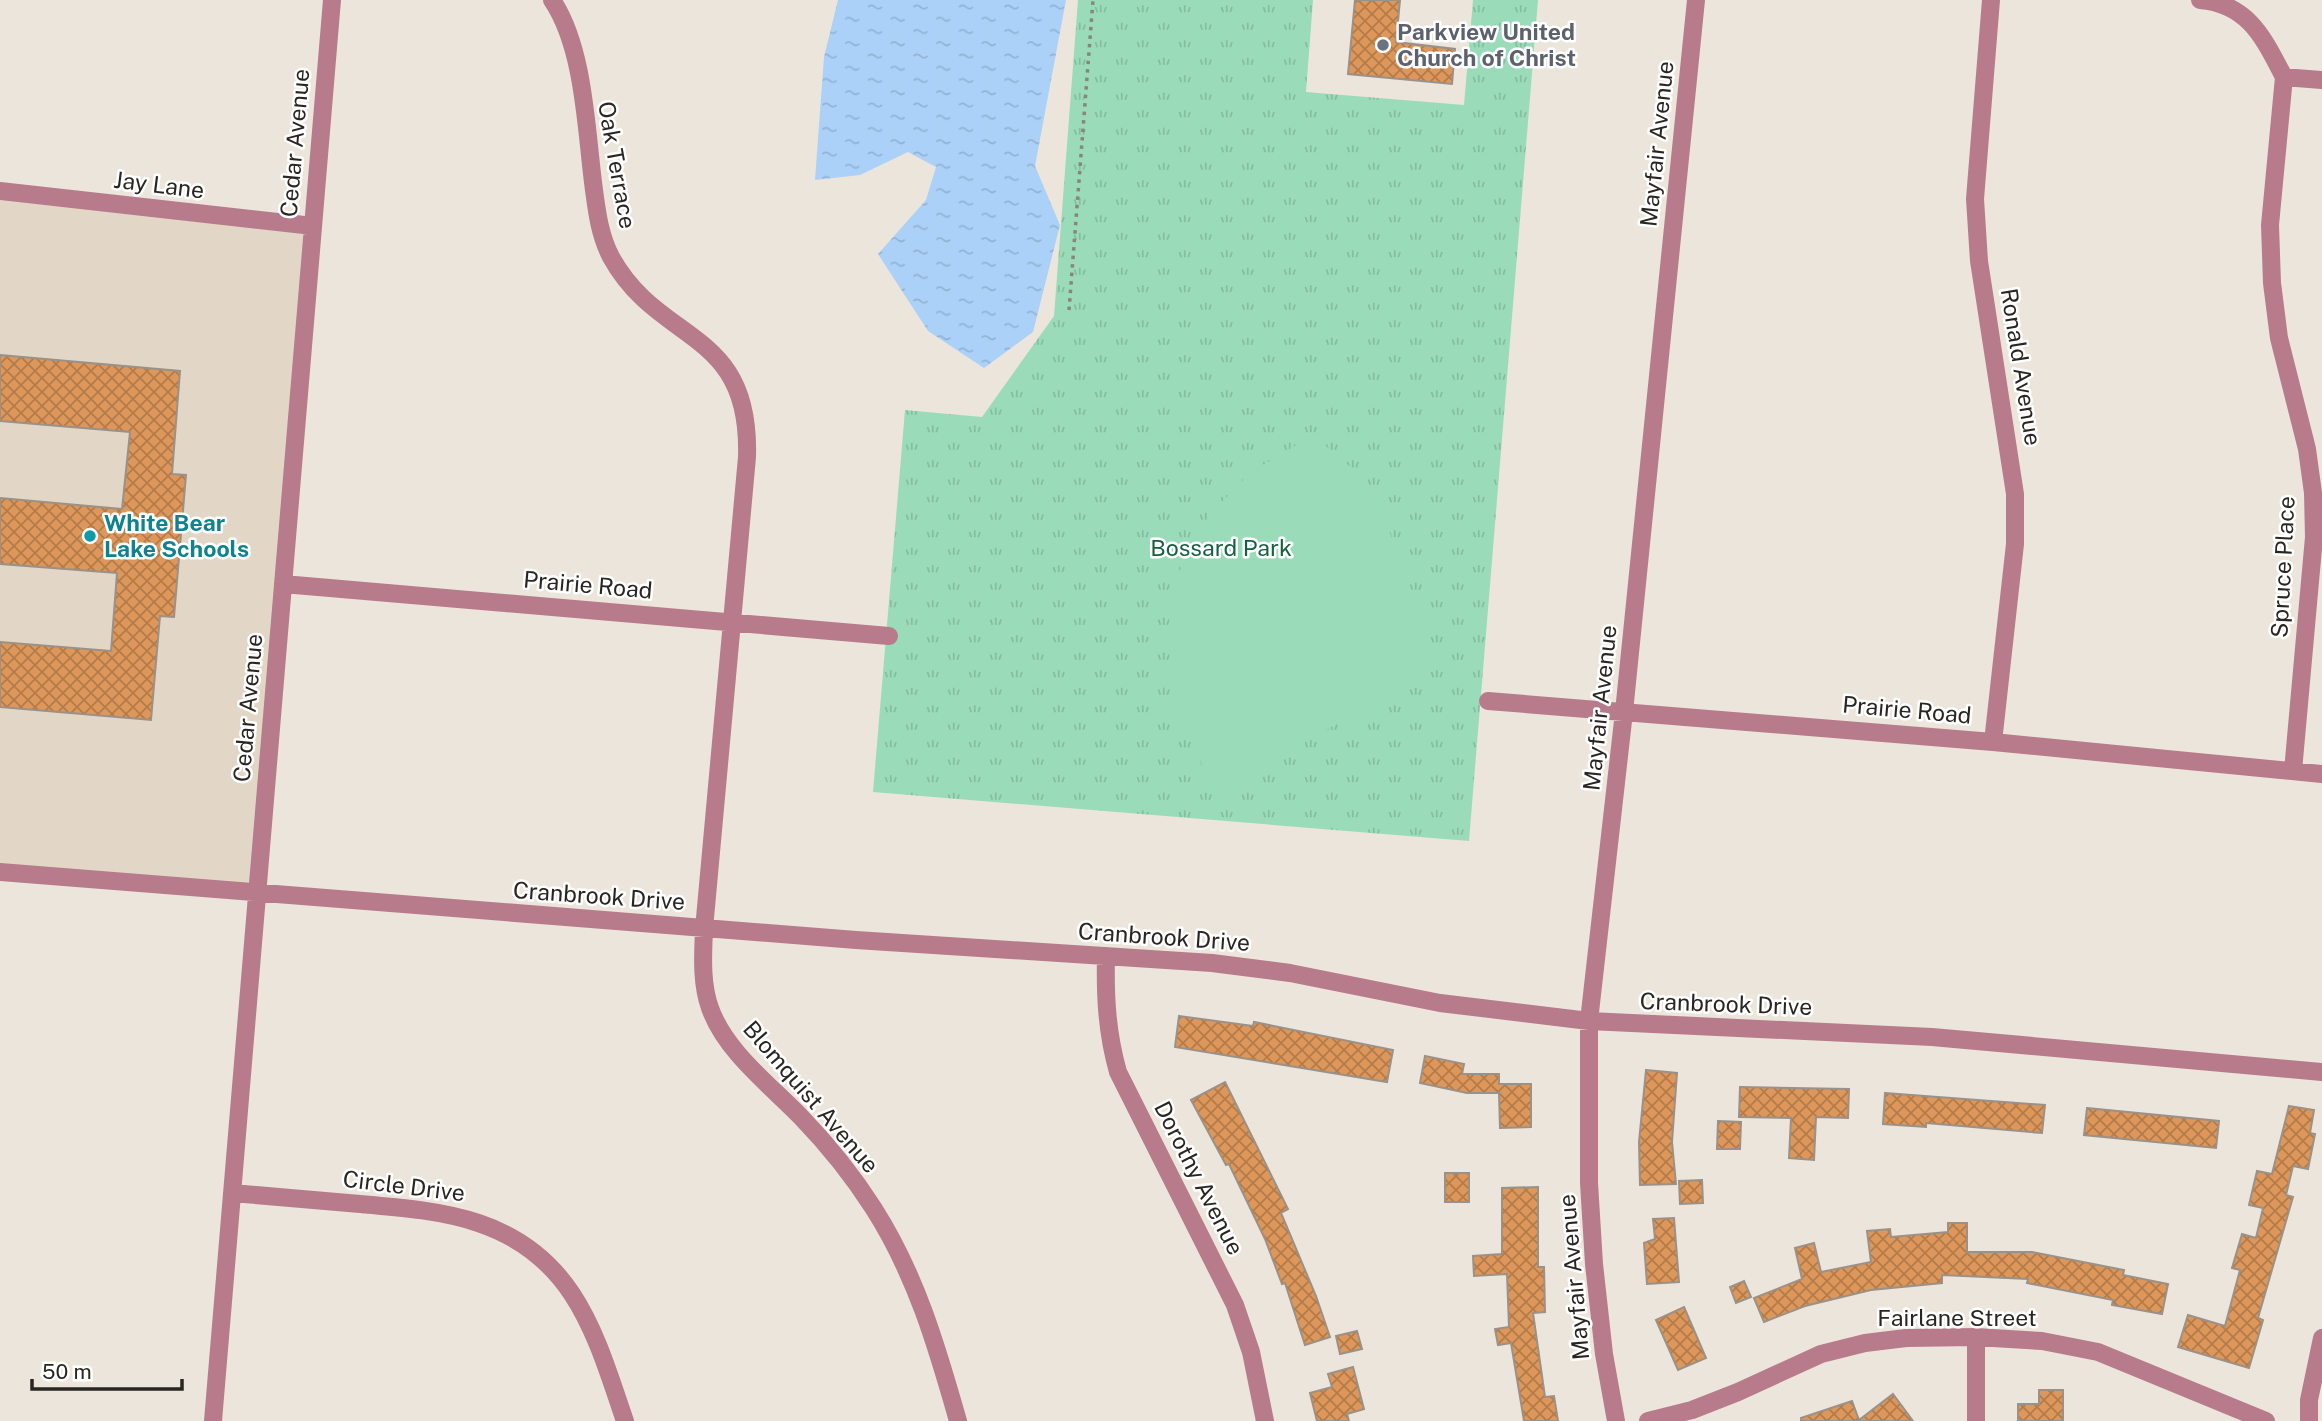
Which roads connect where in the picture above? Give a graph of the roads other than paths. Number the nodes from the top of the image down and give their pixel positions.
1 (332, 0) edge
2 (552, 0) edge
3 (1696, 0) edge
4 (1992, 0) edge
5 (2200, 0) edge
6 (2284, 78) junction
7 (2322, 80) edge
8 (0, 191) edge
9 (313, 226) junction
10 (283, 584) junction
11 (734, 622) junction
12 (889, 636) dead end
13 (1488, 701) dead end
14 (1625, 712) junction
15 (1993, 742) junction
16 (2293, 771) junction
17 (2322, 774) edge
18 (0, 872) edge
19 (257, 893) junction
20 (704, 929) junction
21 (1106, 956) junction
22 (1589, 1021) junction
23 (2322, 1072) edge
24 (232, 1193) junction
25 (1976, 1338) junction
26 (2322, 1338) edge
27 (213, 1421) edge
28 (625, 1421) edge
29 (958, 1421) edge
30 (1265, 1421) edge
31 (1616, 1421) edge
32 (1648, 1421) edge
33 (1976, 1421) edge
34 (2266, 1421) edge
35 (2309, 1421) edge

1 - 9 street, Cedar Avenue
2 - 11 street, Oak Terrace
3 - 14 street, Mayfair Avenue
4 - 15 street, Ronald Avenue
5 - 6 street
6 - 7 street
6 - 16 street, Spruce Place
8 - 9 street, Jay Lane
9 - 10 street, Cedar Avenue
10 - 11 street, Prairie Road
10 - 19 street, Cedar Avenue
11 - 12 street, Prairie Road
11 - 20 street, Blomquist Avenue
13 - 14 street, Prairie Road
14 - 15 street, Prairie Road
14 - 22 street, Mayfair Avenue
15 - 16 street, Prairie Road
16 - 17 street, Prairie Road
18 - 19 street, Cranbrook Drive
19 - 20 street, Cranbrook Drive
19 - 24 street, Cedar Avenue
20 - 21 street, Cranbrook Drive
20 - 29 street, Blomquist Avenue
21 - 22 street, Cranbrook Drive
21 - 30 street, Dorothy Avenue
22 - 23 street, Cranbrook Drive
22 - 31 street, Mayfair Avenue
24 - 27 street, Cedar Avenue
24 - 28 street, Circle Drive
25 - 32 street, Fairlane Street
25 - 33 street
25 - 34 street, Fairlane Street
26 - 35 street

